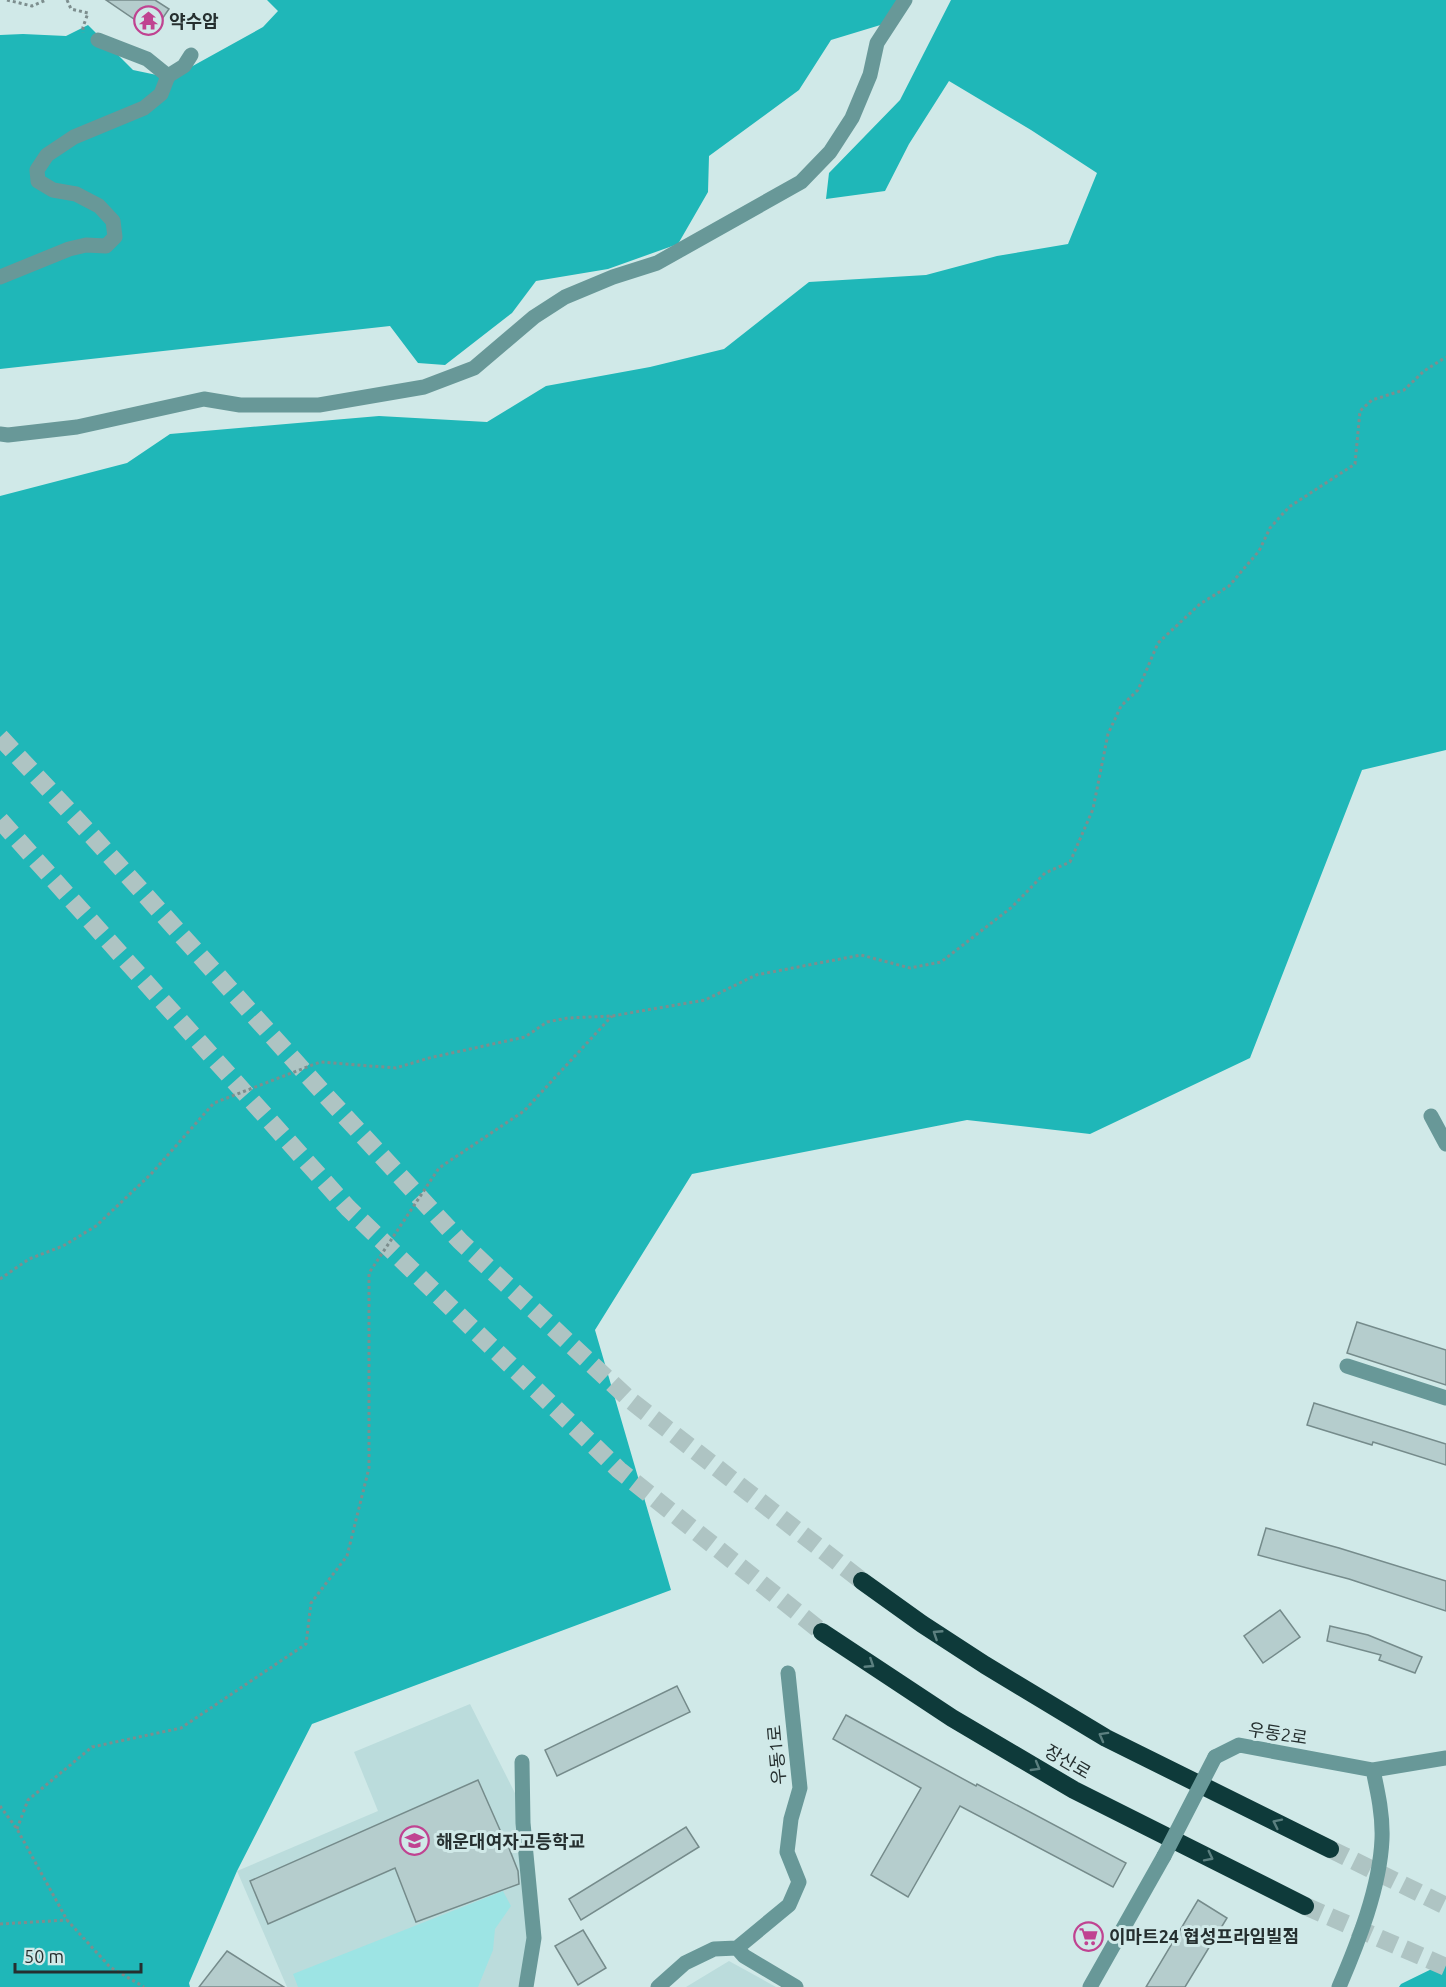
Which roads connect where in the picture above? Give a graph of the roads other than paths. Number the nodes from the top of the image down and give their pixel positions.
1 (905, 0) edge
2 (98, 40) road end
3 (191, 55) dead end
4 (168, 76) junction
5 (0, 277) edge
6 (0, 434) edge
7 (1431, 1116) dead end
8 (1446, 1144) edge
9 (1347, 1366) dead end
10 (1446, 1398) edge
11 (862, 1581) tunnel mouth
12 (822, 1632) tunnel mouth
13 (788, 1673) dead end
14 (1446, 1758) edge
15 (522, 1762) dead end
16 (1373, 1770) junction
17 (1330, 1849) tunnel mouth
18 (1305, 1906) tunnel mouth
19 (737, 1948) junction
20 (526, 1987) edge
21 (658, 1987) edge
22 (796, 1987) edge
23 (1090, 1987) edge
24 (1339, 1987) edge

1 - 6 street
2 - 4 street
3 - 4 street
4 - 5 street
7 - 8 street
9 - 10 street
17 -> 11 highway
12 -> 18 highway, 장산로
13 - 19 street, 우동1로
14 - 16 street, 우동2로
15 - 20 street
16 - 23 street, 우동2로, bridge
16 - 24 street
19 - 21 street
19 - 22 street

